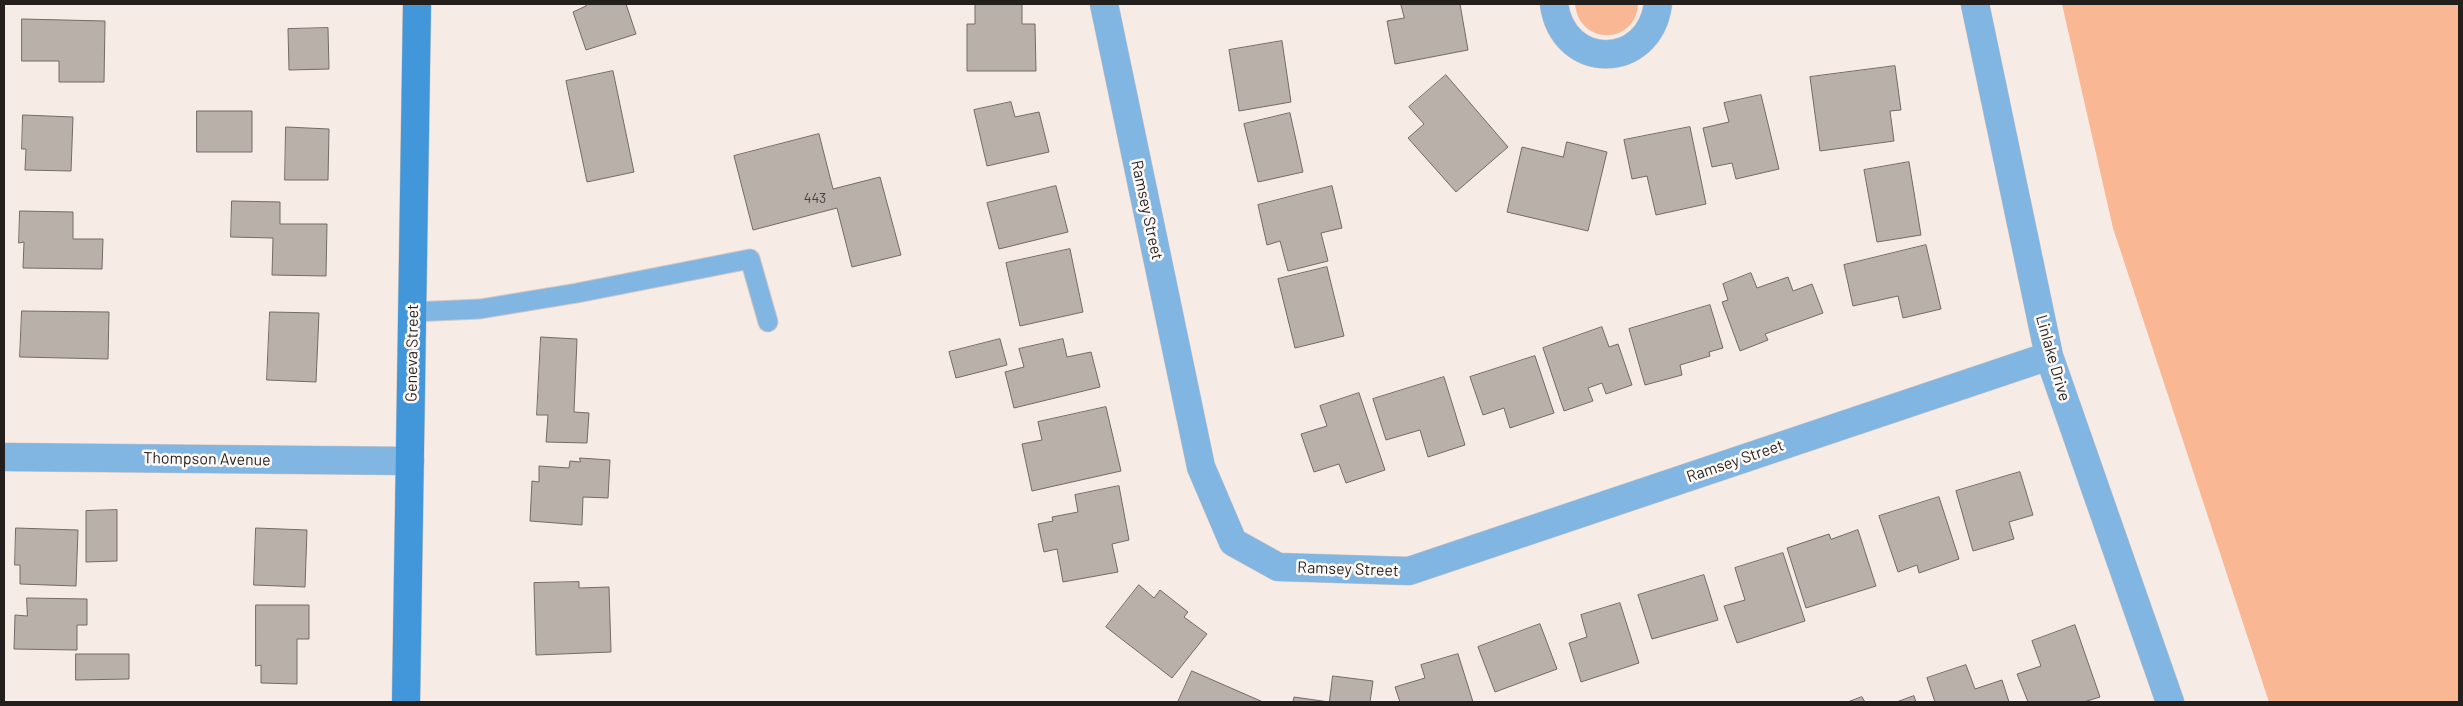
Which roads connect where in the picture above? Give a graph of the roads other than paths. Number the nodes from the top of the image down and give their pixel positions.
1 (417, 4) edge
2 (1104, 4) edge
3 (1554, 4) edge
4 (1658, 4) edge
5 (1975, 4) edge
6 (412, 312) junction
7 (768, 322) dead end
8 (2049, 356) junction
9 (4, 456) edge
10 (410, 461) junction
11 (406, 702) edge
12 (2170, 702) edge

1 - 6 main road, Geneva Street
2 - 8 street, Ramsey Street
3 - 4 street
5 - 8 street, Linlake Drive
6 - 7 lane
6 - 10 main road, Geneva Street
8 - 12 street, Linlake Drive
9 - 10 street, Thompson Avenue
10 - 11 main road, Geneva Street

